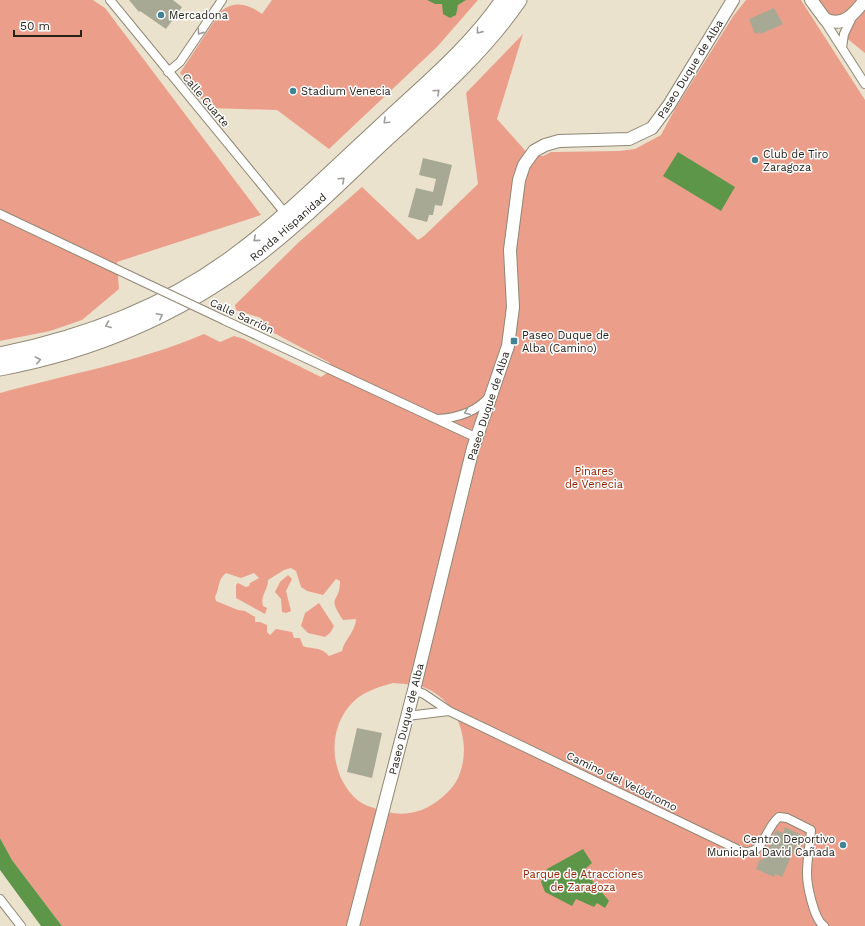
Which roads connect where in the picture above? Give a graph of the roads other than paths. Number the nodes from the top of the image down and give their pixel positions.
1 (110, 0) edge
2 (222, 0) edge
3 (503, 0) edge
4 (519, 0) edge
5 (733, 0) edge
6 (811, 0) edge
7 (864, 0) edge
8 (853, 14) junction
9 (821, 16) junction
10 (842, 48) junction
11 (168, 72) junction
12 (865, 84) edge
13 (0, 214) edge
14 (292, 217) junction
15 (0, 354) edge
16 (0, 368) edge
17 (492, 393) junction
18 (436, 419) junction
19 (476, 437) junction
20 (414, 690) junction
21 (449, 711) junction
22 (407, 716) junction
23 (0, 899) edge
24 (20, 926) edge
25 (353, 926) edge
26 (824, 926) edge

1 - 11 street, Calle Cuarte
2 -> 11 street
3 -> 14 highway, Ronda Hispanidad
14 -> 4 highway, Ronda Hispanidad
5 - 17 street, Paseo Duque de Alba
6 - 9 street
7 - 8 street
8 - 9 street
8 - 10 street
9 - 10 street
10 - 12 street
11 - 14 street, Calle Cuarte
13 - 18 street, Calle Sarrión, bridge
14 -> 15 highway, Ronda Hispanidad
16 -> 14 highway, Ronda Hispanidad
17 -> 18 street
17 - 19 street, Paseo Duque de Alba
18 - 19 street, Calle Sarrión
19 - 20 street, Paseo Duque de Alba
20 - 21 street, Camino del Velódromo
20 - 22 street, Paseo Duque de Alba
21 - 22 street
21 - 26 street, Camino del Velódromo
22 - 25 street, Paseo Duque de Alba
23 - 24 street

